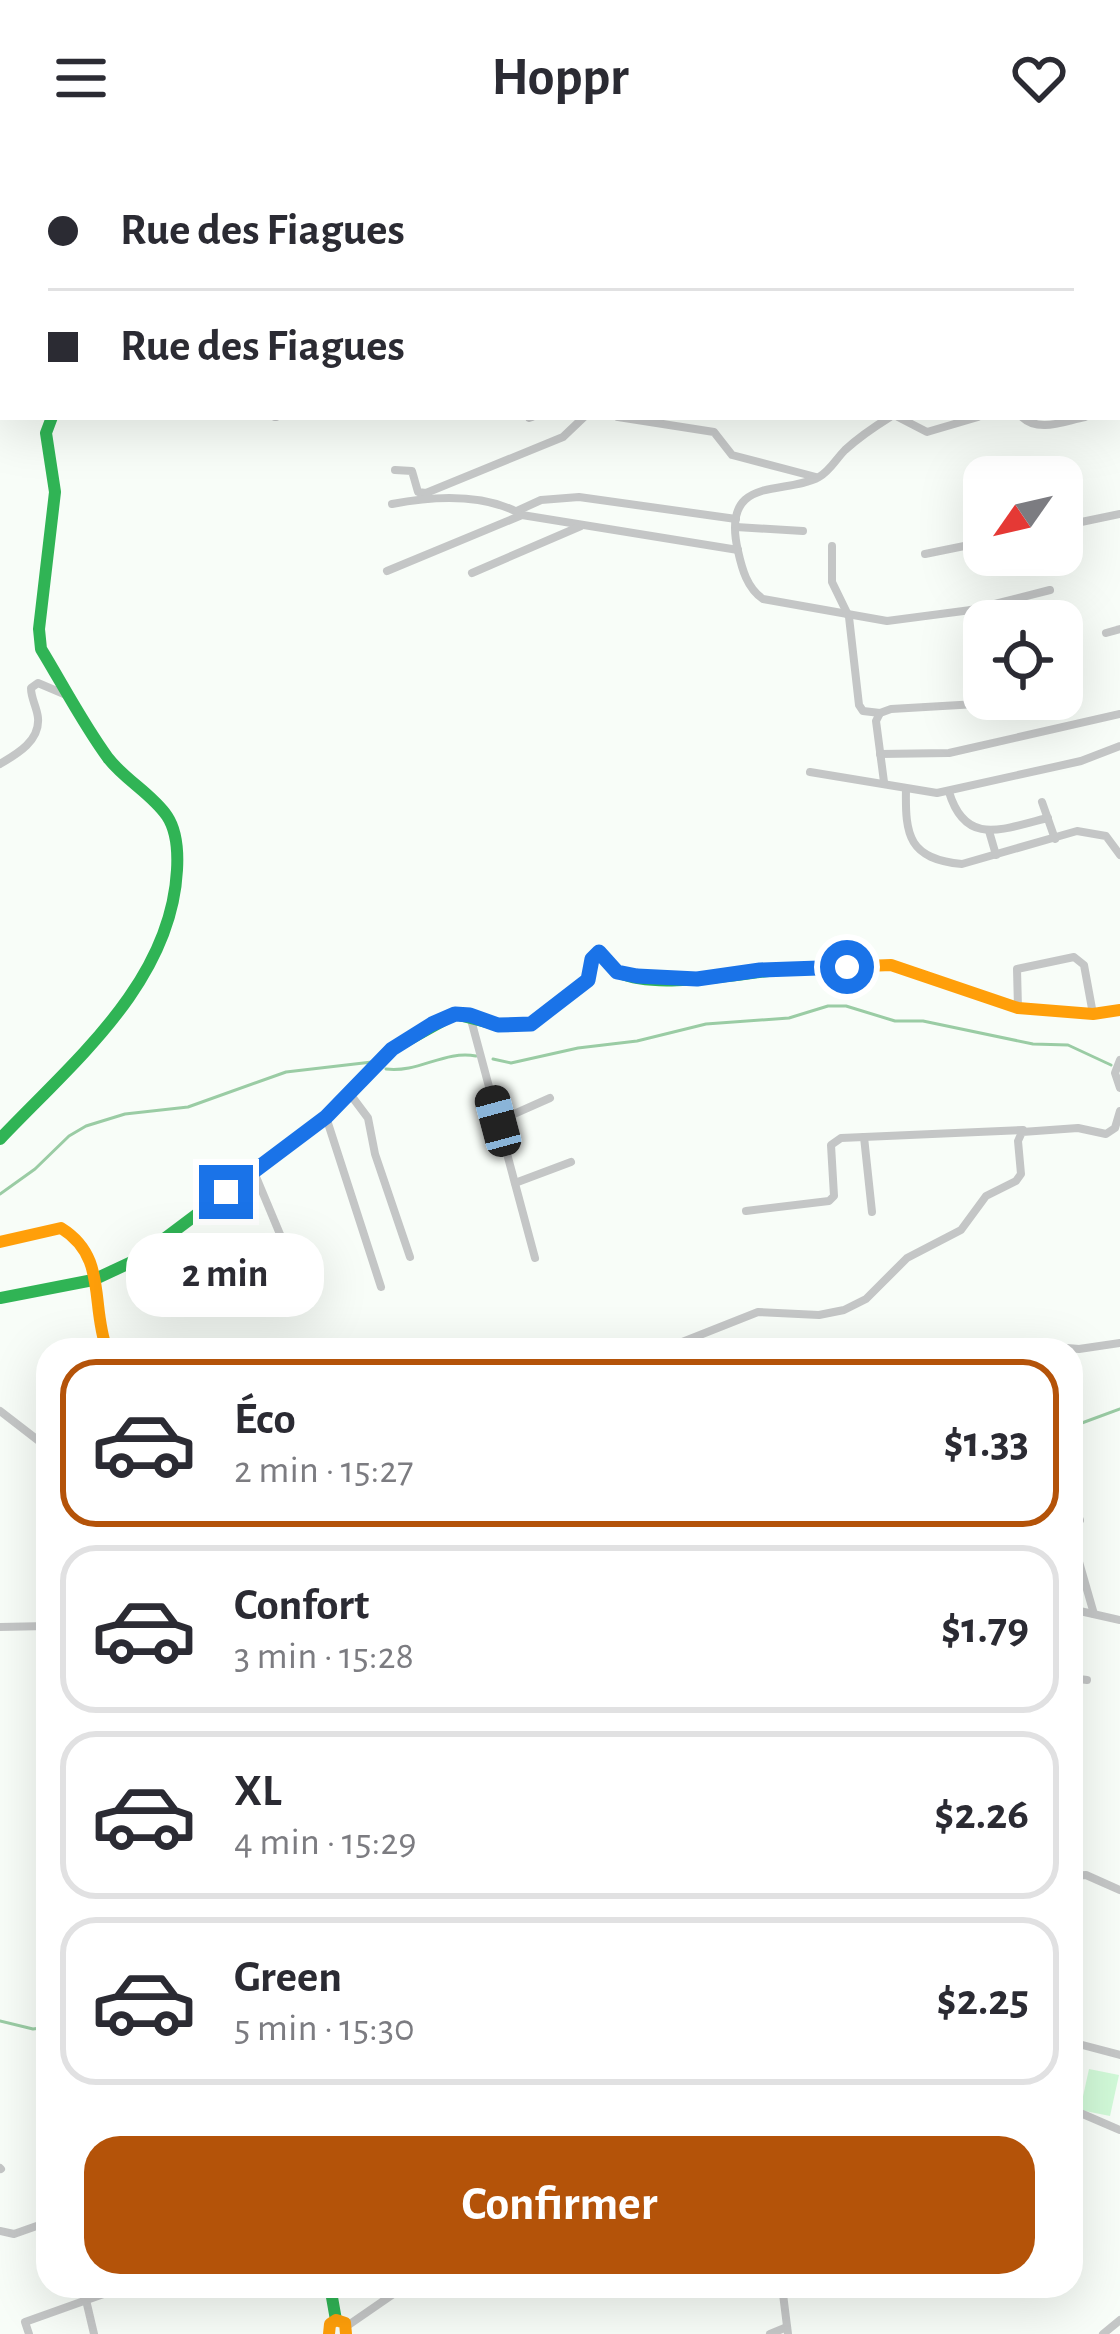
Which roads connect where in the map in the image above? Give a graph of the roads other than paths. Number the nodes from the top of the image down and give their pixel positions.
1 (51, 420) edge
2 (581, 420) edge
3 (637, 420) edge
4 (890, 420) edge
5 (901, 420) edge
6 (967, 420) edge
7 (1025, 420) edge
8 (1071, 420) edge
9 (395, 470) dead end
10 (818, 477) junction
11 (392, 504) dead end
12 (520, 513) junction
13 (1120, 514) edge
14 (1083, 522) edge
15 (736, 523) junction
16 (582, 525) junction
17 (803, 531) dead end
18 (832, 546) dead end
19 (963, 546) edge
20 (738, 550) junction
21 (925, 554) dead end
22 (387, 571) dead end
23 (472, 573) dead end
24 (1050, 590) dead end
25 (1010, 600) edge
26 (963, 611) edge
27 (849, 617) junction
28 (1120, 629) edge
29 (1106, 633) dead end
30 (72, 697) junction
31 (963, 705) edge
32 (880, 713) junction
33 (1120, 714) edge
34 (1120, 746) edge
35 (880, 754) junction
36 (0, 764) edge
37 (810, 772) dead end
38 (884, 782) junction
39 (906, 789) junction
40 (950, 792) junction
41 (1042, 802) dead end
42 (1048, 818) junction
43 (989, 831) junction
44 (1055, 839) junction
45 (1120, 855) edge
46 (996, 856) junction
47 (1018, 1008) junction
48 (1120, 1010) edge
49 (1093, 1014) junction
50 (470, 1015) junction
51 (1120, 1060) edge
52 (1120, 1088) edge
53 (350, 1094) junction
54 (550, 1098) dead end
55 (1120, 1111) edge
56 (326, 1117) junction
57 (498, 1121) junction
58 (1025, 1130) junction
59 (865, 1137) junction
60 (0, 1139) edge
61 (571, 1162) dead end
62 (254, 1172) junction
63 (515, 1183) junction
64 (746, 1211) dead end
65 (872, 1212) dead end
66 (0, 1242) edge
67 (410, 1257) dead end
68 (536, 1258) dead end
69 (93, 1280) junction
70 (381, 1287) dead end
71 (305, 1294) dead end
72 (0, 1298) edge
73 (101, 1338) edge
74 (692, 1338) edge
75 (1120, 1343) edge
76 (1083, 1348) edge
77 (0, 1411) edge
78 (36, 1439) edge
79 (1083, 1576) edge
80 (1083, 1612) edge
81 (1094, 1614) junction
82 (1120, 1620) edge
83 (36, 1626) edge
84 (0, 1627) edge
85 (1083, 1680) edge
86 (1087, 1680) dead end
87 (1083, 1876) edge
88 (1120, 1890) edge
89 (1083, 2045) edge
90 (1120, 2055) edge
91 (1083, 2114) edge
92 (1120, 2130) edge
93 (36, 2226) edge
94 (0, 2231) edge
95 (92, 2298) edge
96 (331, 2298) edge
97 (386, 2298) edge
98 (783, 2298) edge
99 (86, 2300) junction
100 (1120, 2320) edge
101 (335, 2330) edge
102 (787, 2331) edge
103 (28, 2334) edge
104 (94, 2334) edge
105 (770, 2334) edge
106 (1103, 2334) edge

1 - 30 street
2 - 9 street
3 - 10 street
4 - 10 street
5 - 6 street
7 - 8 street
10 - 15 street
11 - 12 street
12 - 15 street
12 - 16 street
12 - 22 street
13 - 14 street
15 - 17 street
15 - 20 street
16 - 20 street
16 - 23 street
18 - 27 street
19 - 21 street
20 - 27 street
24 - 25 street
26 - 27 street
27 - 32 street
28 - 29 street
30 - 36 street
30 - 60 street
31 - 32 street
32 - 35 street
33 - 35 street
34 - 40 street
35 - 38 street
37 - 38 street
38 - 39 street
39 - 40 street
39 - 46 street
40 - 43 street
41 - 42 street
42 - 43 street
42 - 44 street
43 - 46 street
44 - 45 street
44 - 46 street
47 - 49 street
47 - 49 street
47 - 50 street
48 - 49 street
50 - 53 street
50 - 57 street
51 - 52 street
53 - 56 street
53 - 67 street
54 - 57 street
55 - 58 street
56 - 62 street
56 - 70 street
57 - 63 street
58 - 59 street
58 - 74 street
59 - 64 street
59 - 65 street
61 - 63 street
62 - 69 street
62 - 71 street
63 - 68 street
66 - 69 street
69 - 72 street
69 - 73 street
75 - 76 street
77 - 78 street
79 - 81 street
80 - 81 street
81 - 82 street
83 - 84 street
85 - 86 street
87 - 88 street
89 - 90 street
91 - 92 street
93 - 94 street
95 - 99 street
96 - 101 street
97 - 101 street
98 - 102 street
99 - 103 street
99 - 104 street
100 - 106 street
102 - 105 street

